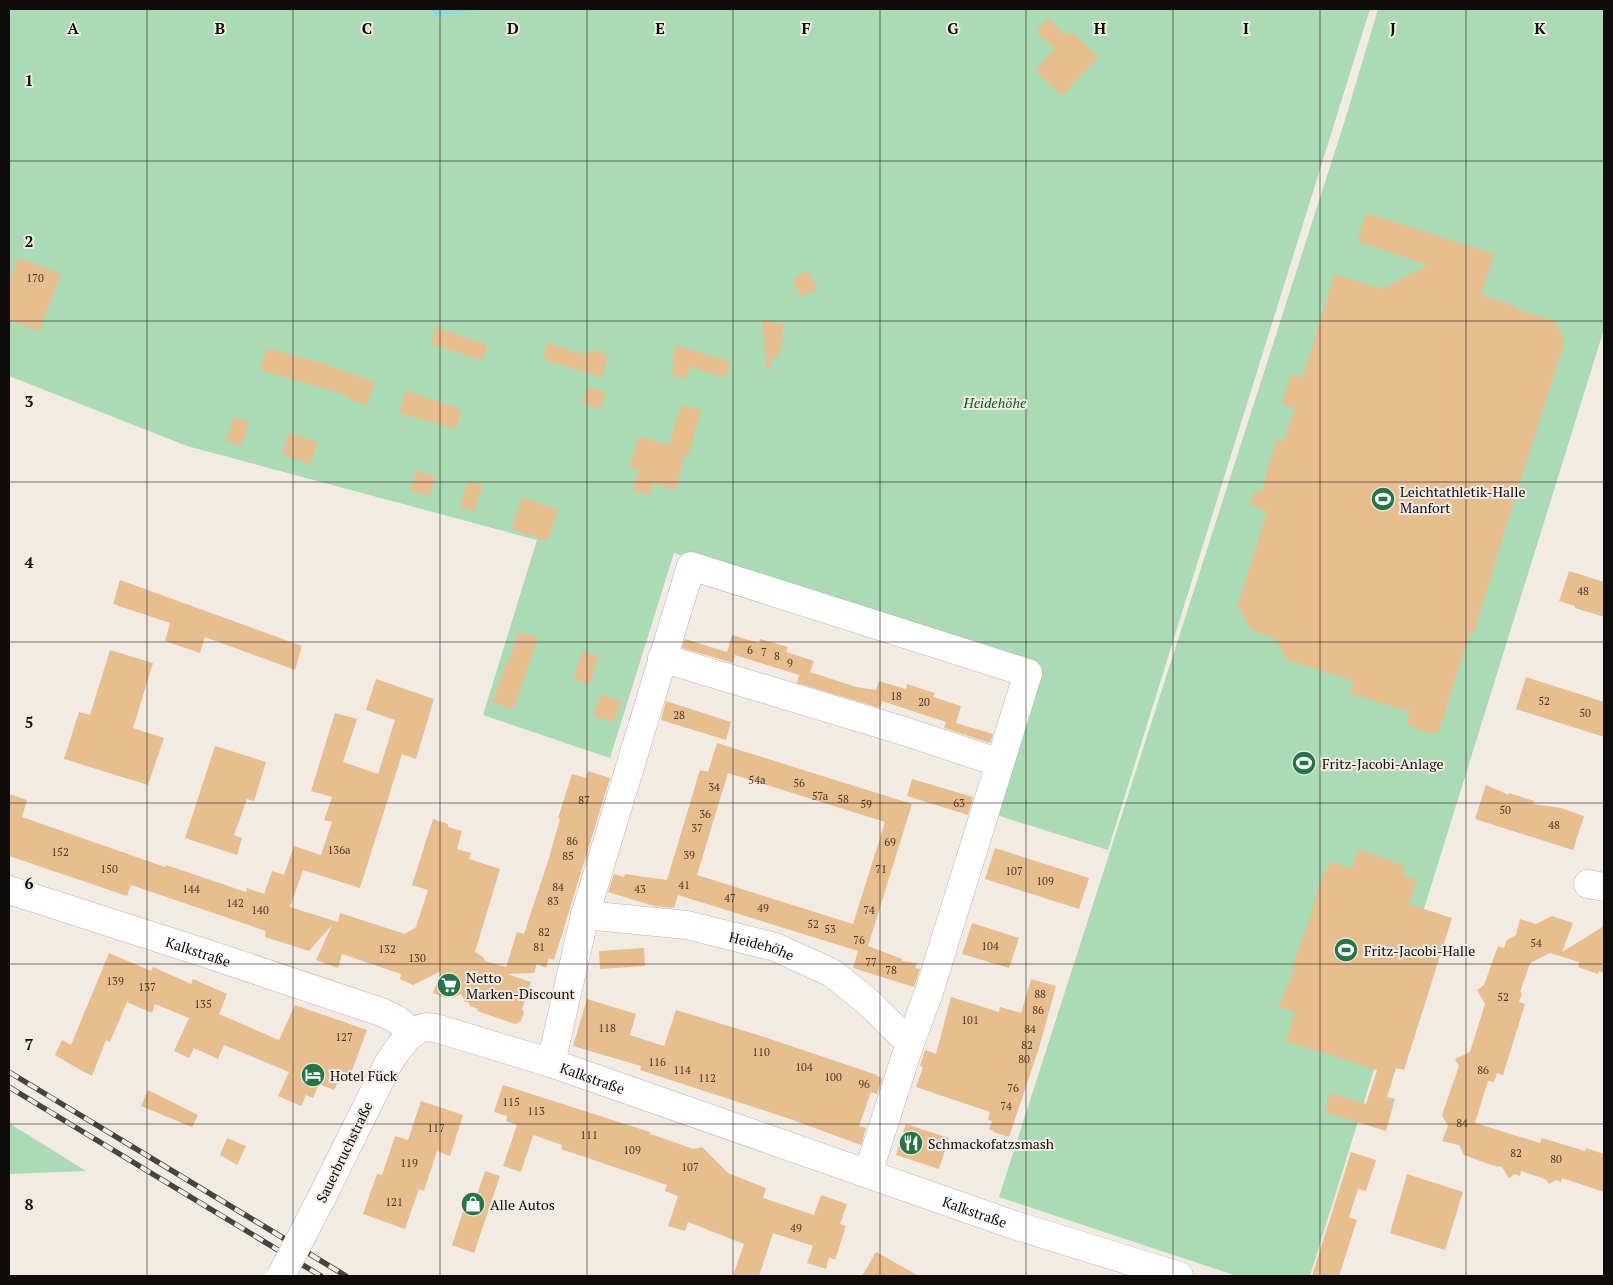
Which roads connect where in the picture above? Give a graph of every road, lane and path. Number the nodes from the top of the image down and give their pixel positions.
1 (662, 658) junction
2 (1000, 763) junction
3 (9, 890) edge
4 (585, 915) junction
5 (413, 1033) junction
6 (910, 1043) junction
7 (551, 1063) junction
8 (868, 1173) junction
9 (280, 1276) edge
10 (1179, 1276) edge

1 - 2 street
1 - 2 street
1 - 4 street
2 - 6 street
3 - 5 street, Kalkstraße
4 - 6 street, Heidehöhe
4 - 7 street
5 - 7 street, Kalkstraße
5 - 9 street, Sauerbruchstraße, bridge
6 - 8 street
7 - 8 street, Kalkstraße
8 - 10 street, Kalkstraße

